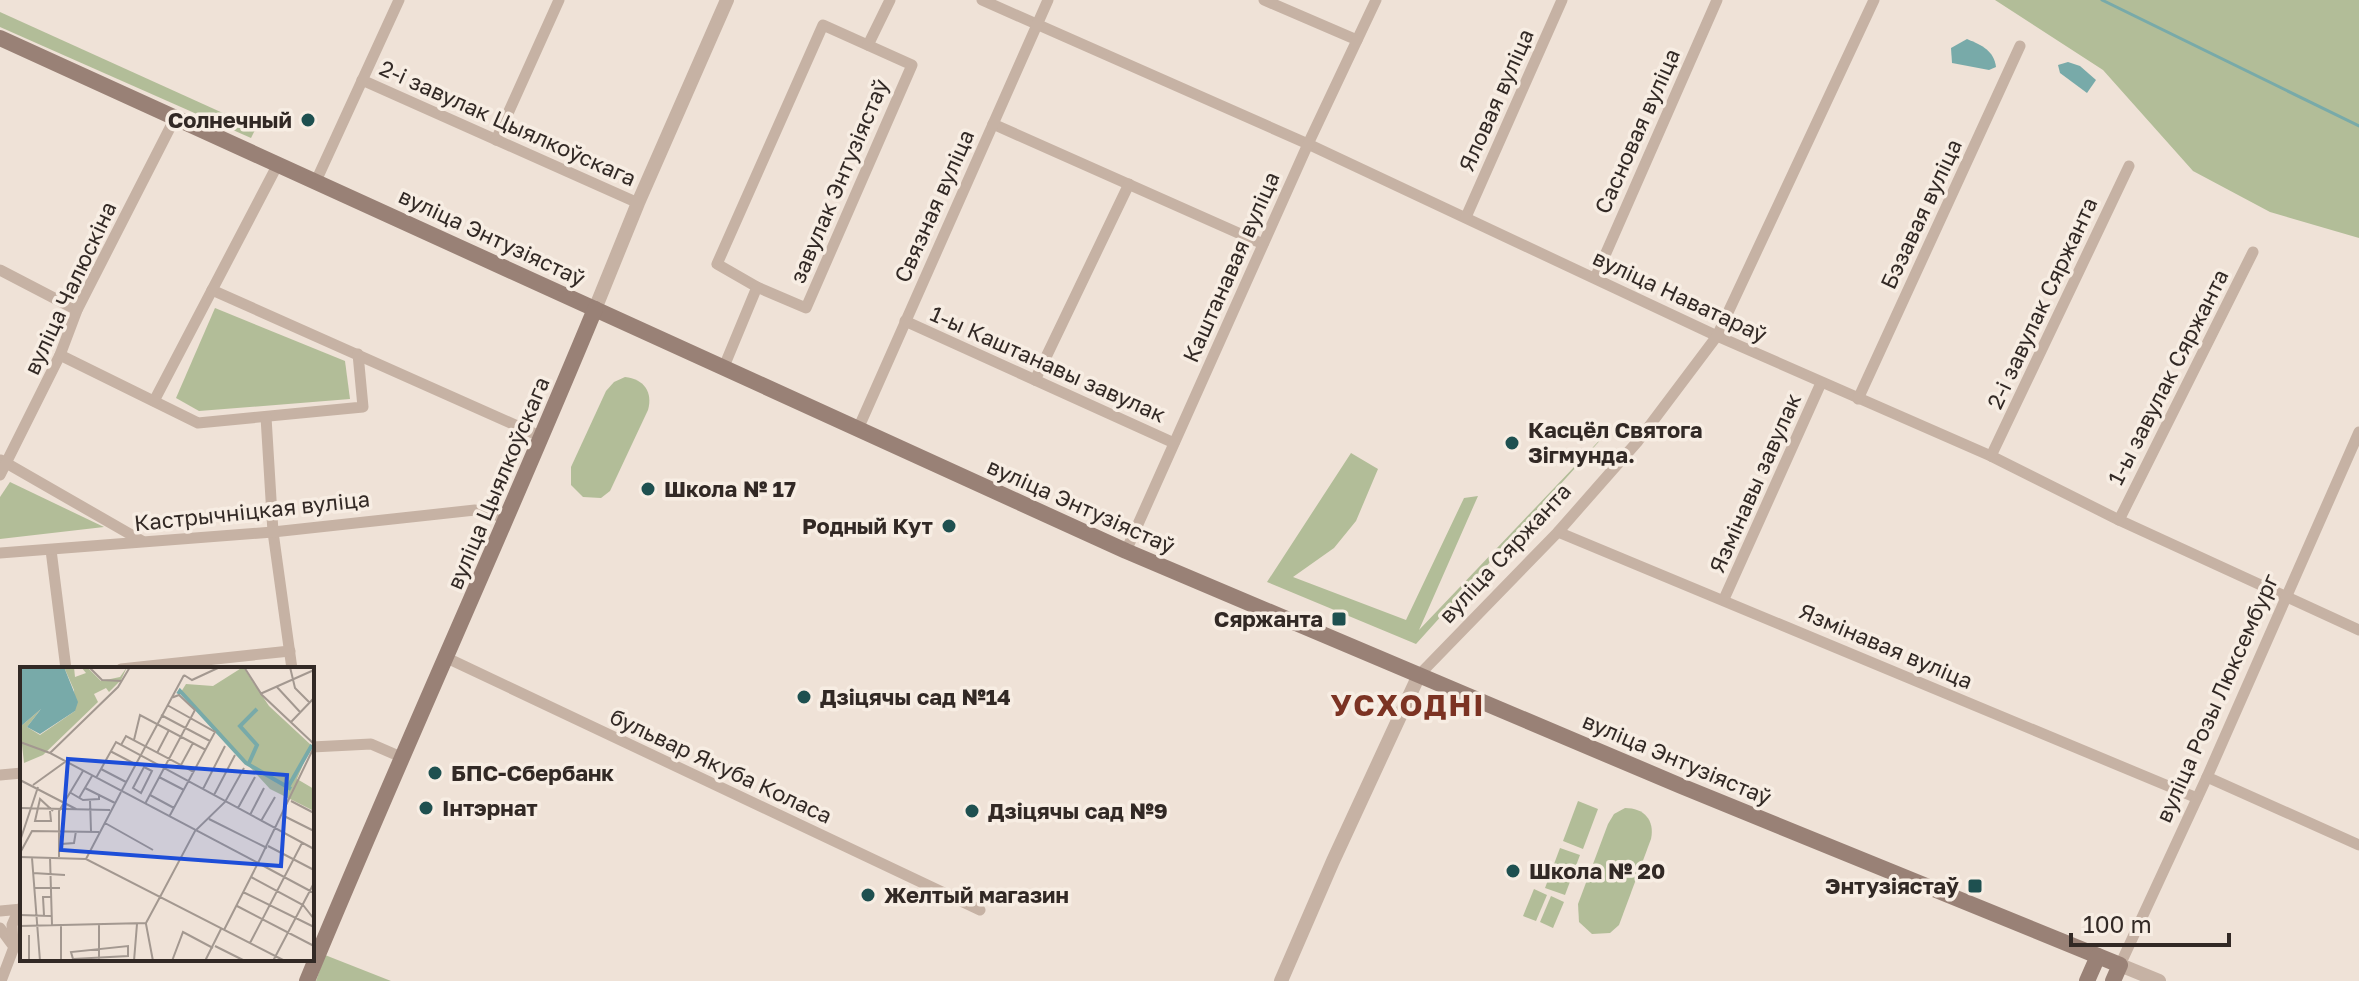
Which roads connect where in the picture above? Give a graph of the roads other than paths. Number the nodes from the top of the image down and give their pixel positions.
1 (399, 0) edge
2 (559, 0) edge
3 (890, 0) edge
4 (982, 0) edge
5 (1048, 0) edge
6 (1264, 0) edge
7 (1376, 0) edge
8 (1562, 0) edge
9 (1717, 0) edge
10 (1874, 0) edge
11 (724, 1) edge
12 (1037, 25) junction
13 (0, 38) edge
14 (1357, 40) junction
15 (868, 45) junction
16 (2020, 46) dead end
17 (362, 80) junction
18 (175, 118) junction
19 (993, 124) junction
20 (496, 140) junction
21 (1308, 144) junction
22 (278, 164) junction
23 (2129, 166) dead end
24 (316, 181) junction
25 (1129, 184) junction
26 (638, 203) junction
27 (1466, 217) junction
28 (1263, 244) junction
29 (2253, 252) dead end
30 (0, 270) edge
31 (1595, 278) junction
32 (757, 287) junction
33 (212, 290) junction
34 (595, 309) junction
35 (77, 310) junction
36 (905, 321) junction
37 (1717, 336) junction
38 (358, 354) junction
39 (60, 355) junction
40 (723, 369) junction
41 (1035, 380) junction
42 (1821, 383) junction
43 (1858, 399) junction
44 (154, 401) junction
45 (266, 417) junction
46 (858, 429) junction
47 (542, 437) junction
48 (2358, 439) edge
49 (1174, 443) junction
50 (1991, 456) junction
51 (4, 462) edge
52 (0, 475) edge
53 (507, 518) junction
54 (2119, 520) junction
55 (273, 532) junction
56 (1558, 532) junction
57 (143, 542) junction
58 (51, 550) junction
59 (1126, 551) junction
60 (0, 553) edge
61 (1724, 599) junction
62 (2286, 599) junction
63 (2359, 630) edge
64 (290, 651) junction
65 (447, 658) junction
66 (66, 667) edge
67 (140, 667) edge
68 (292, 667) edge
69 (1419, 675) junction
70 (314, 747) edge
71 (401, 757) junction
72 (20, 773) edge
73 (0, 775) edge
74 (2207, 777) junction
75 (2197, 798) junction
76 (2359, 845) edge
77 (20, 909) edge
78 (980, 910) dead end
79 (0, 911) edge
80 (0, 928) edge
81 (13, 945) junction
82 (2098, 956) junction
83 (2120, 965) junction
84 (1, 981) edge
85 (307, 981) edge
86 (1281, 981) edge
87 (2087, 981) edge
88 (2113, 981) edge
89 (2159, 981) edge

1 - 17 street
2 - 20 street
3 - 15 street, завулак Энтузіястаў
4 - 12 street, вуліца Наватараў
5 - 12 street, Связная вуліца
6 - 14 street
7 - 14 street, Каштанавая вуліца
8 - 27 street, Яловая вуліца
9 - 31 street, Сасновая вуліца
10 - 37 street, вуліца Сяржанта
11 - 26 street, вуліца Цыялкоўскага
12 - 19 street, Связная вуліца
12 - 21 street, вуліца Наватараў
13 - 18 main road, вуліца Энтузіястаў
14 - 21 street, Каштанавая вуліца
15 - 32 street, завулак Энтузіястаў
15 - 32 street, завулак Энтузіястаў
16 - 43 street, Бэзавая вуліца
17 - 20 street, 2-і завулак Цыялкоўскага
17 - 24 street
18 - 22 main road, вуліца Энтузіястаў
18 - 35 street, вуліца Чалюскіна
19 - 25 street
19 - 36 street, Связная вуліца
20 - 26 street, 2-і завулак Цыялкоўскага
21 - 27 street, вуліца Наватараў
21 - 28 street, Каштанавая вуліца
22 - 24 main road, вуліца Энтузіястаў
22 - 33 street
23 - 50 street, 2-і завулак Сяржанта
24 - 34 main road, вуліца Энтузіястаў
25 - 28 street
25 - 41 street
26 - 34 street, вуліца Цыялкоўскага
27 - 31 street, вуліца Наватараў
28 - 49 street, Каштанавая вуліца
29 - 54 street, 1-ы завулак Сяржанта
30 - 35 street
31 - 37 street, вуліца Наватараў
32 - 40 street, завулак Энтузіястаў
33 - 38 street
33 - 44 street
34 - 40 main road, вуліца Энтузіястаў
34 - 47 main road, вуліца Цыялкоўскага
35 - 39 street, вуліца Чалюскіна
36 - 41 street, 1-ы Каштанавы завулак
36 - 46 street, Связная вуліца
37 - 42 street, вуліца Наватараў
37 - 56 street, вуліца Сяржанта
38 - 45 street
38 - 47 street
39 - 44 street
39 - 51 street, вуліца Чалюскіна
40 - 46 main road, вуліца Энтузіястаў
41 - 49 street, 1-ы Каштанавы завулак
42 - 43 street, вуліца Наватараў
42 - 61 street, Язмінавы завулак
43 - 50 street, вуліца Наватараў
44 - 45 street
45 - 55 street
46 - 59 main road, вуліца Энтузіястаў
47 - 53 main road, вуліца Цыялкоўскага
48 - 62 street, вуліца Розы Люксембург
49 - 59 street, Каштанавая вуліца
50 - 54 street, вуліца Наватараў
51 - 52 street, вуліца Чалюскіна
51 - 57 street
53 - 55 street, Кастрычніцкая вуліца
53 - 65 main road, вуліца Цыялкоўскага
54 - 62 street, вуліца Наватараў
55 - 57 street, Кастрычніцкая вуліца
55 - 64 street
56 - 61 street, Язмінавая вуліца
56 - 69 street, вуліца Сяржанта
57 - 58 street, Кастрычніцкая вуліца
58 - 60 street, Кастрычніцкая вуліца
58 - 66 street
59 - 69 main road, вуліца Энтузіястаў
61 - 75 street, Язмінавая вуліца
62 - 63 street, вуліца Наватараў
62 - 74 street, вуліца Розы Люксембург
64 - 67 street
64 - 68 street
65 - 71 main road, вуліца Цыялкоўскага
65 - 78 street, бульвар Якуба Коласа
69 - 82 main road, вуліца Энтузіястаў
69 - 86 street, вуліца Сяржанта
70 - 71 street
71 - 85 main road, вуліца Цыялкоўскага
72 - 73 street
74 - 75 street, вуліца Розы Люксембург
74 - 76 street
75 - 83 street, вуліца Розы Люксембург
77 - 79 street
77 - 81 street
80 - 81 street
81 - 84 street
82 - 83 main road, вуліца Энтузіястаў
82 - 87 main road
83 - 88 main road, вуліца Розы Люксембург
83 - 89 street, вуліца Энтузіястаў

